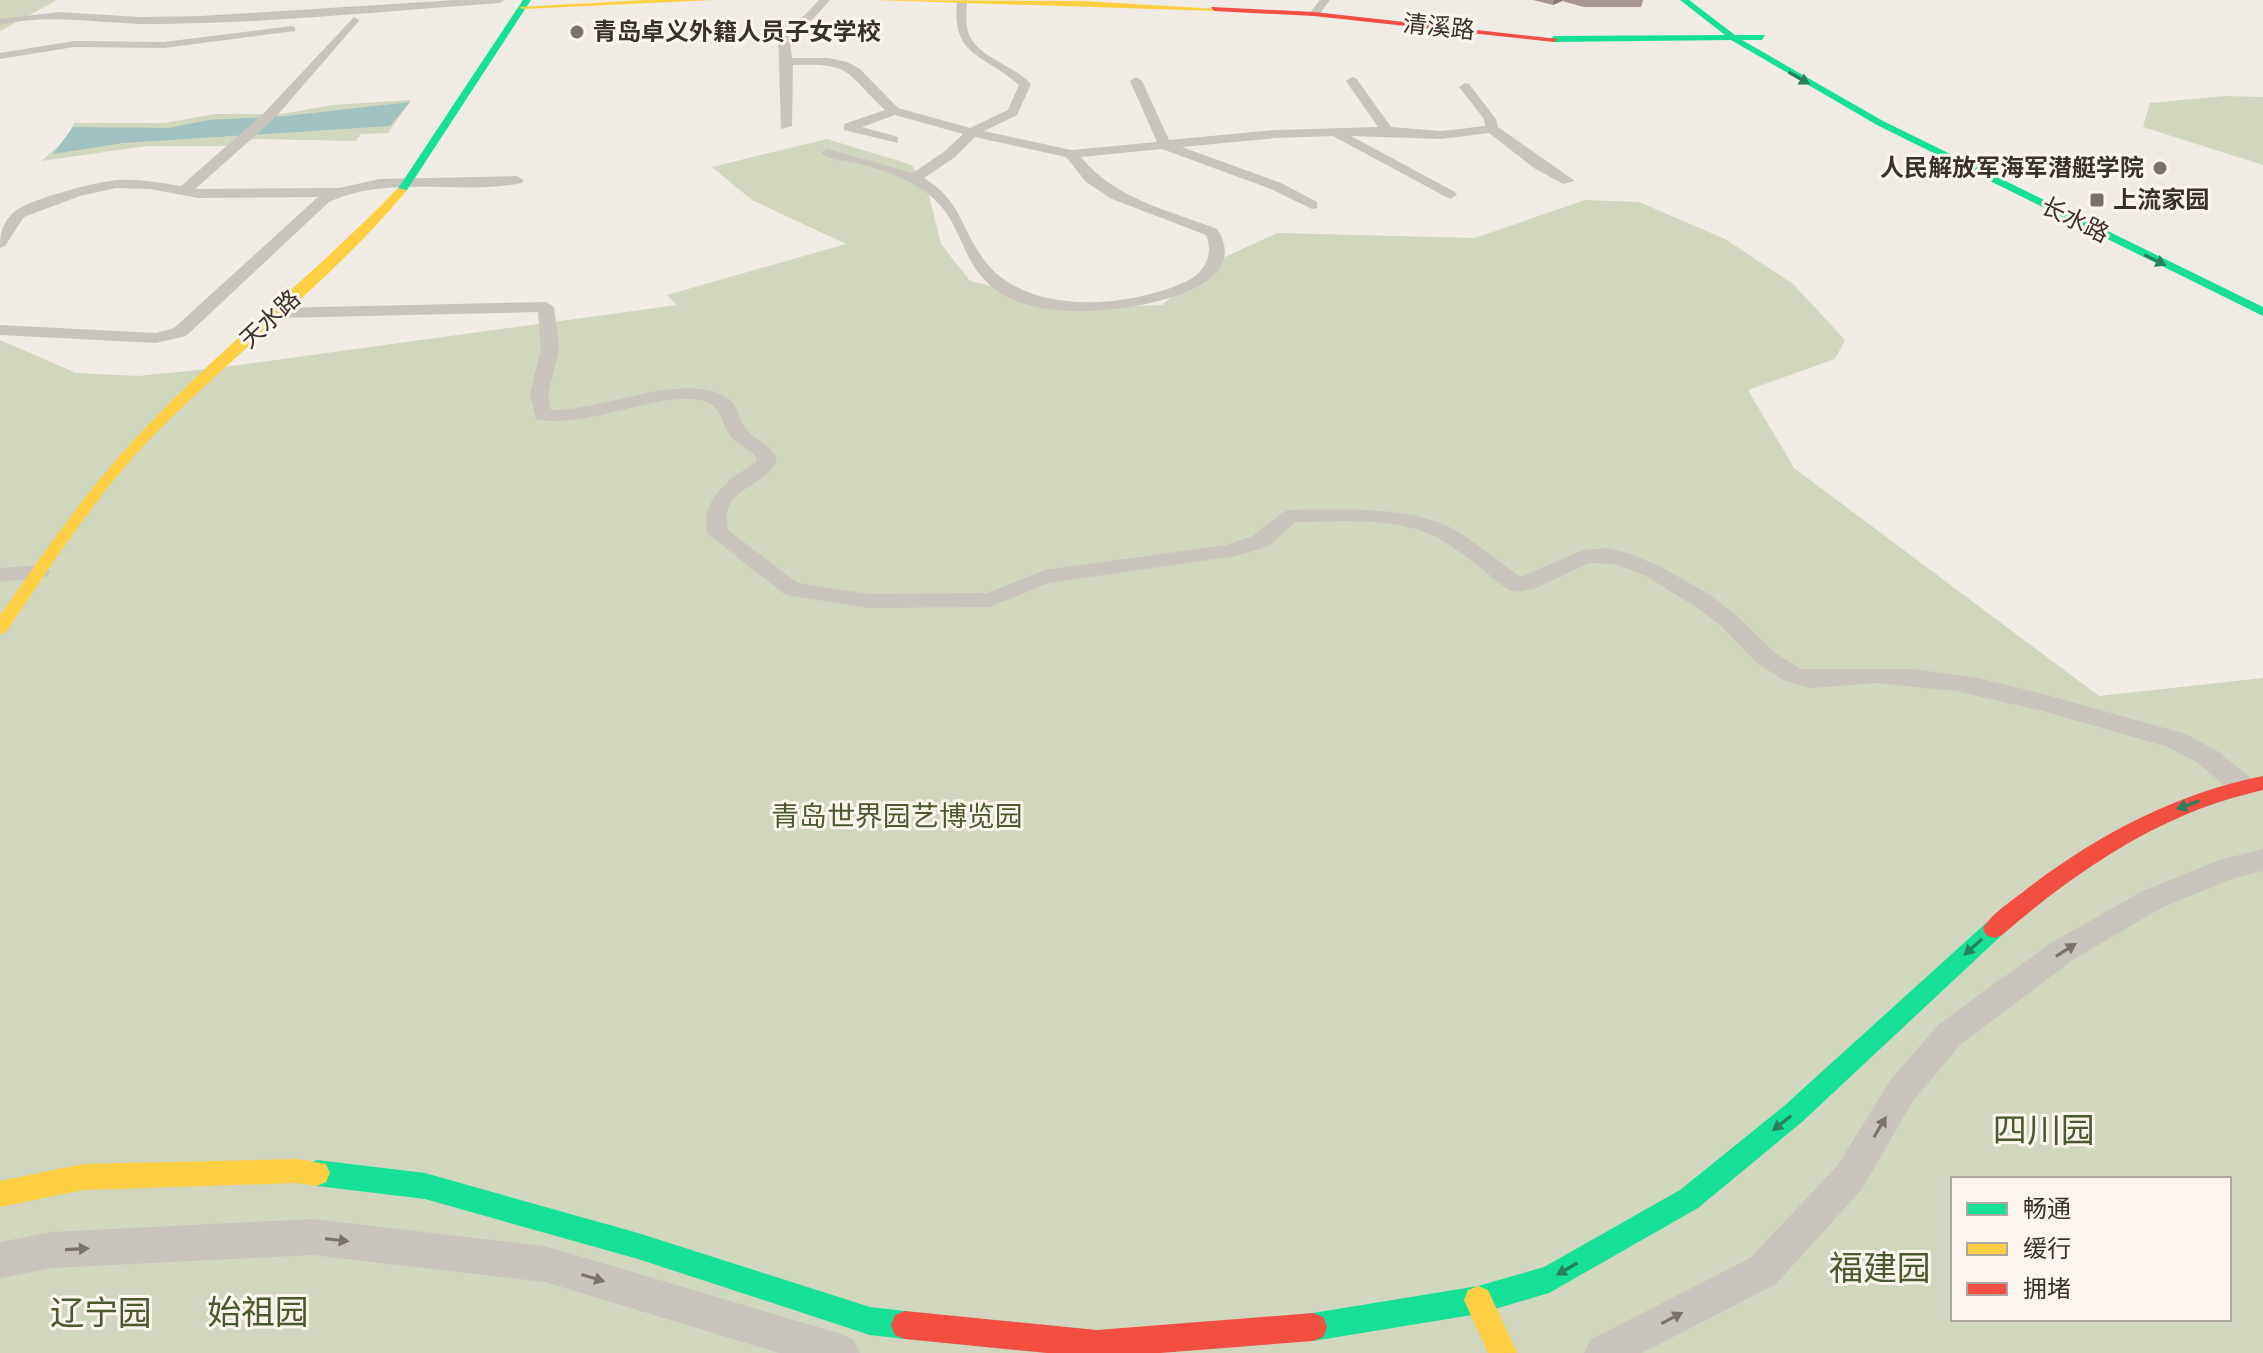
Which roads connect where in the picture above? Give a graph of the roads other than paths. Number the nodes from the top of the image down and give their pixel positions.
1 (500, 0) edge
2 (709, 0) edge
3 (825, 0) edge
4 (877, 0) edge
5 (1684, 0) edge
6 (1714, 0) edge
7 (962, 1) edge
8 (525, 3) edge
9 (1320, 7) edge
10 (472, 14) dead end
11 (354, 20) junction
12 (0, 22) edge
13 (1762, 37) junction
14 (1732, 38) junction
15 (0, 56) edge
16 (787, 62) junction
17 (1136, 81) dead end
18 (1352, 81) dead end
19 (1465, 87) dead end
20 (894, 111) junction
21 (786, 126) dead end
22 (1492, 129) junction
23 (974, 131) junction
24 (1387, 131) junction
25 (1339, 135) junction
26 (893, 140) dead end
27 (1166, 146) junction
28 (828, 153) dead end
29 (1071, 154) junction
30 (2029, 176) dead end
31 (915, 178) junction
32 (517, 180) dead end
33 (1568, 181) dead end
34 (407, 182) junction
35 (184, 191) junction
36 (339, 192) junction
37 (1450, 195) dead end
38 (1312, 205) dead end
39 (0, 212) edge
40 (19, 214) junction
41 (0, 243) edge
42 (2263, 312) edge
43 (277, 313) junction
44 (0, 330) edge
45 (39, 572) junction
46 (0, 575) edge
47 (0, 628) edge
48 (2253, 784) edge
49 (2263, 802) edge
50 (2263, 860) edge
51 (0, 1194) edge
52 (0, 1260) edge
53 (1478, 1300) junction
54 (841, 1353) edge
55 (1503, 1353) edge
56 (1603, 1353) edge

1 - 12 street
2 - 8 street
3 - 16 street
4 - 7 street, 清溪路
5 - 14 street, 长水路
6 - 13 street, 长水路
7 - 9 street, 清溪路
7 - 23 street
8 - 34 street, 天水路
9 - 14 street, 清溪路
10 - 11 street
11 - 15 street
11 - 35 street
13 - 14 street, 清溪路
13 - 30 street, 长水路
14 -> 42 street, 长水路
16 - 20 street
16 - 21 street
17 - 27 street
18 - 24 street
19 - 22 street
20 - 23 street
20 - 26 street
22 - 24 street
22 - 33 street
23 - 29 street
23 - 31 street
24 - 25 street
25 - 27 street
25 - 37 street
27 - 29 street
27 - 38 street
28 - 31 street
29 - 31 street
32 - 34 street
34 - 36 street
34 - 43 street, 天水路
35 - 36 street
35 - 40 street
36 - 44 street
39 - 40 street
40 - 41 street
43 - 45 street, 天水路
43 - 48 street
45 - 46 street
45 - 47 street, 天水路
48 - 49 street
48 -> 53 street
56 -> 50 street
51 - 53 street
52 -> 54 street
53 - 55 street

